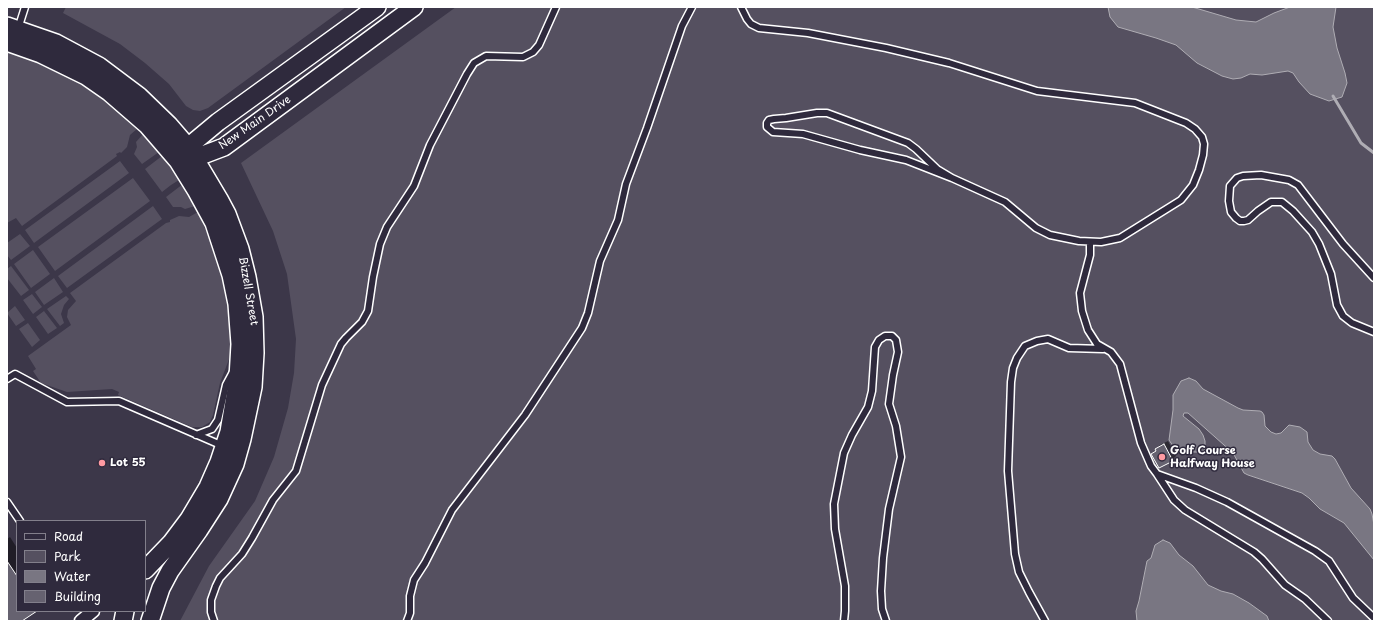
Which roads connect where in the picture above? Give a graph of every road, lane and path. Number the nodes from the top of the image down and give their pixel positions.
1 (25, 7) edge
2 (378, 7) edge
3 (414, 7) edge
4 (556, 7) edge
5 (692, 7) edge
6 (741, 7) edge
7 (11, 35) edge
8 (218, 122) junction
9 (169, 125) junction
10 (224, 147) junction
11 (191, 152) junction
12 (178, 161) junction
13 (952, 178) junction
14 (210, 182) junction
15 (1090, 242) junction
16 (1374, 278) edge
17 (1374, 332) edge
18 (1106, 350) junction
19 (240, 360) junction
20 (7, 379) edge
21 (196, 435) junction
22 (231, 450) junction
23 (1157, 474) junction
24 (7, 502) edge
25 (19, 520) edge
26 (146, 569) edge
27 (91, 612) edge
28 (1374, 618) edge
29 (80, 621) edge
30 (150, 621) edge
31 (214, 621) edge
32 (407, 621) edge
33 (844, 621) edge
34 (886, 621) edge
35 (1045, 621) edge
36 (1328, 621) edge

1 - 7 lane
2 - 8 street, New Main Drive
3 - 10 street, New Main Drive
4 - 31 lane
5 - 32 lane
6 - 15 lane
7 - 9 street, Bizzell Street
7 - 12 street, Bizzell Street
8 - 9 street
8 - 11 street, New Main Drive
9 - 11 street, Bizzell Street
10 - 11 street, New Main Drive
10 - 14 street
11 - 12 street, New Main Drive
11 - 14 street, Bizzell Street
12 - 19 street, Bizzell Street
13 - 13 lane
13 - 15 lane
14 - 22 street, Bizzell Street
15 - 18 lane
16 - 17 lane
18 - 23 lane
18 - 35 lane
19 - 21 lane
19 - 22 street, Bizzell Street
20 - 21 lane
21 - 22 lane
22 - 26 street, Bizzell Street
22 - 30 street, Bizzell Street
23 - 28 lane
23 - 36 lane
24 - 25 lane
27 - 29 street
33 - 34 lane

